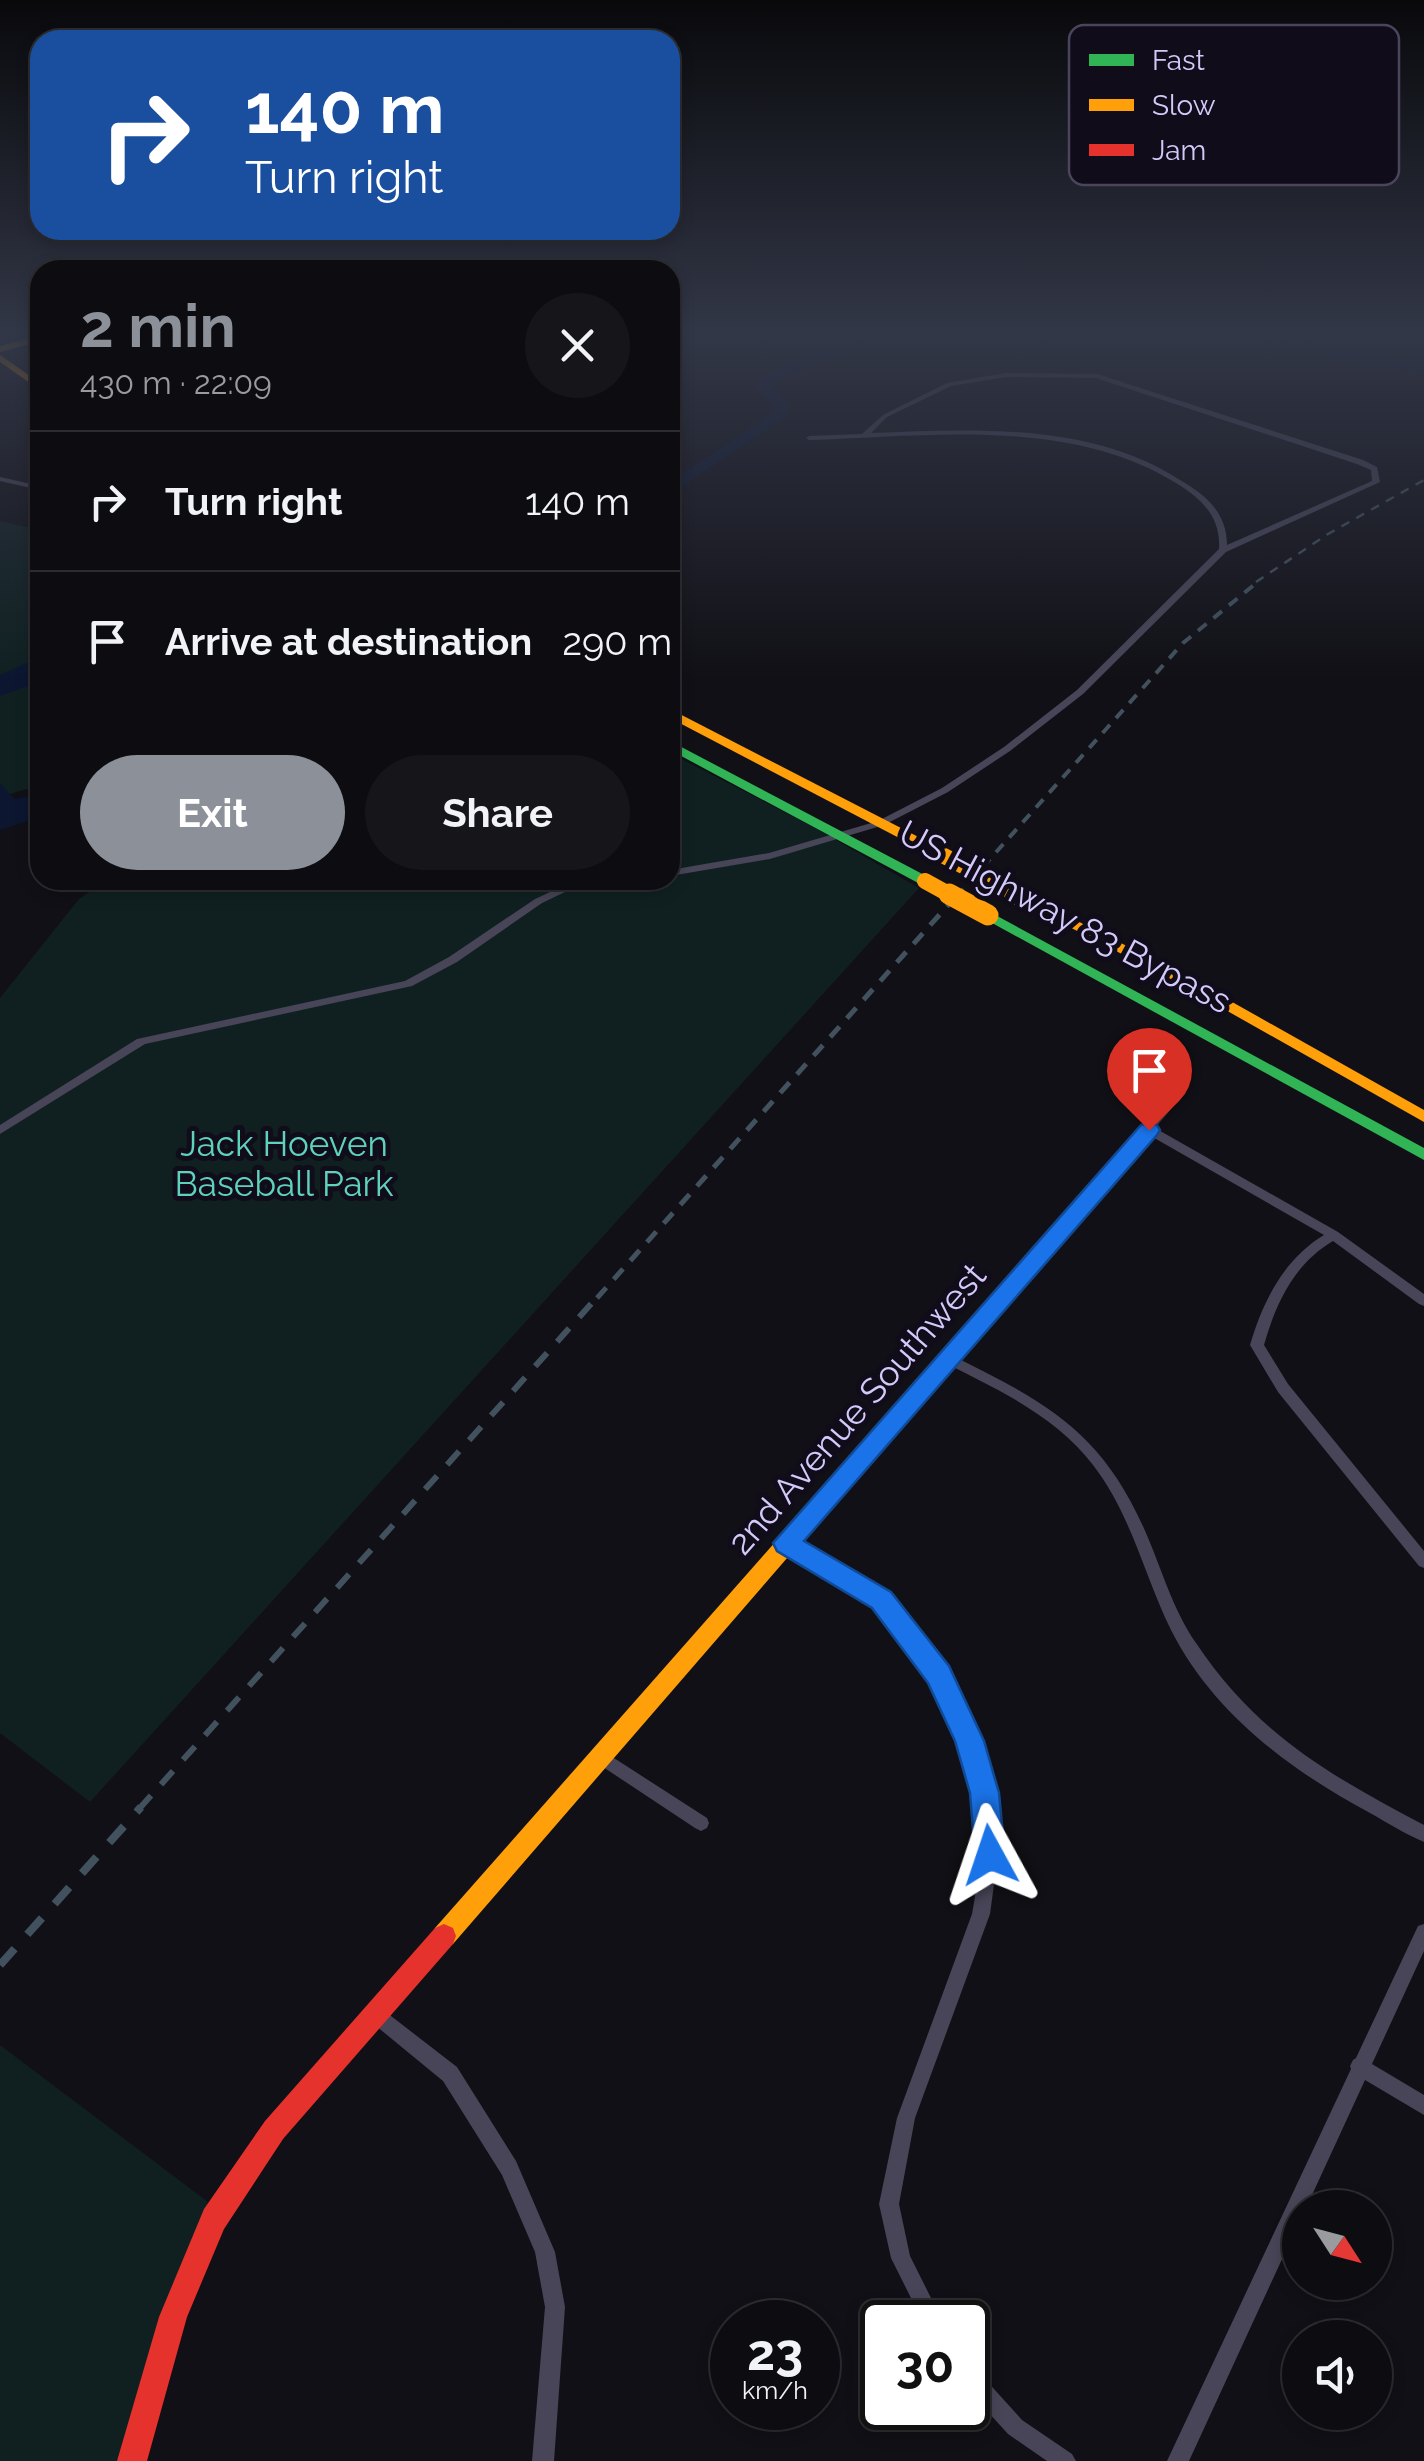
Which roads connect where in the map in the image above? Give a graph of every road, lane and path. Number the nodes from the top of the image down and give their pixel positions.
1 (1104, 450) edge
2 (1324, 450) edge
3 (0, 479) edge
4 (30, 486) edge
5 (1223, 550) junction
6 (680, 718) edge
7 (680, 750) edge
8 (881, 822) junction
9 (836, 833) junction
10 (680, 871) edge
11 (560, 890) edge
12 (1166, 1108) dead end
13 (1424, 1117) edge
14 (0, 1130) edge
15 (1149, 1130) junction
16 (1424, 1154) edge
17 (1334, 1235) junction
18 (1424, 1301) edge
19 (948, 1359) junction
20 (786, 1543) junction
21 (1424, 1562) edge
22 (600, 1756) junction
23 (701, 1824) dead end
24 (1424, 1834) edge
25 (1424, 1932) edge
26 (376, 2014) junction
27 (1358, 2066) junction
28 (1424, 2106) edge
29 (922, 2300) edge
30 (990, 2400) edge
31 (132, 2461) edge
32 (542, 2461) edge
33 (1065, 2461) edge
34 (1178, 2461) edge

1 - 5 street
2 - 5 street
3 - 4 street
5 - 8 street
6 - 8 main road, US Highway 83 Bypass
7 - 9 main road, US Highway 83 Bypass
8 - 9 street
8 - 13 main road, US Highway 83 Bypass, bridge
9 - 10 street
9 - 16 main road, US Highway 83 Bypass, bridge
11 - 14 street
12 - 15 street, 2nd Avenue Southwest
15 - 17 street
15 - 19 street, 2nd Avenue Southwest
17 - 18 street
17 - 21 street
19 - 20 main road, 2nd Avenue Southwest
19 - 24 street
20 - 22 main road, 2nd Avenue Southwest
20 - 29 street
22 - 23 street
22 - 26 main road, 2nd Avenue Southwest
25 - 27 street
26 - 31 main road, 2nd Avenue Southwest
26 - 32 street
27 - 28 street
27 - 34 street
30 - 33 street

